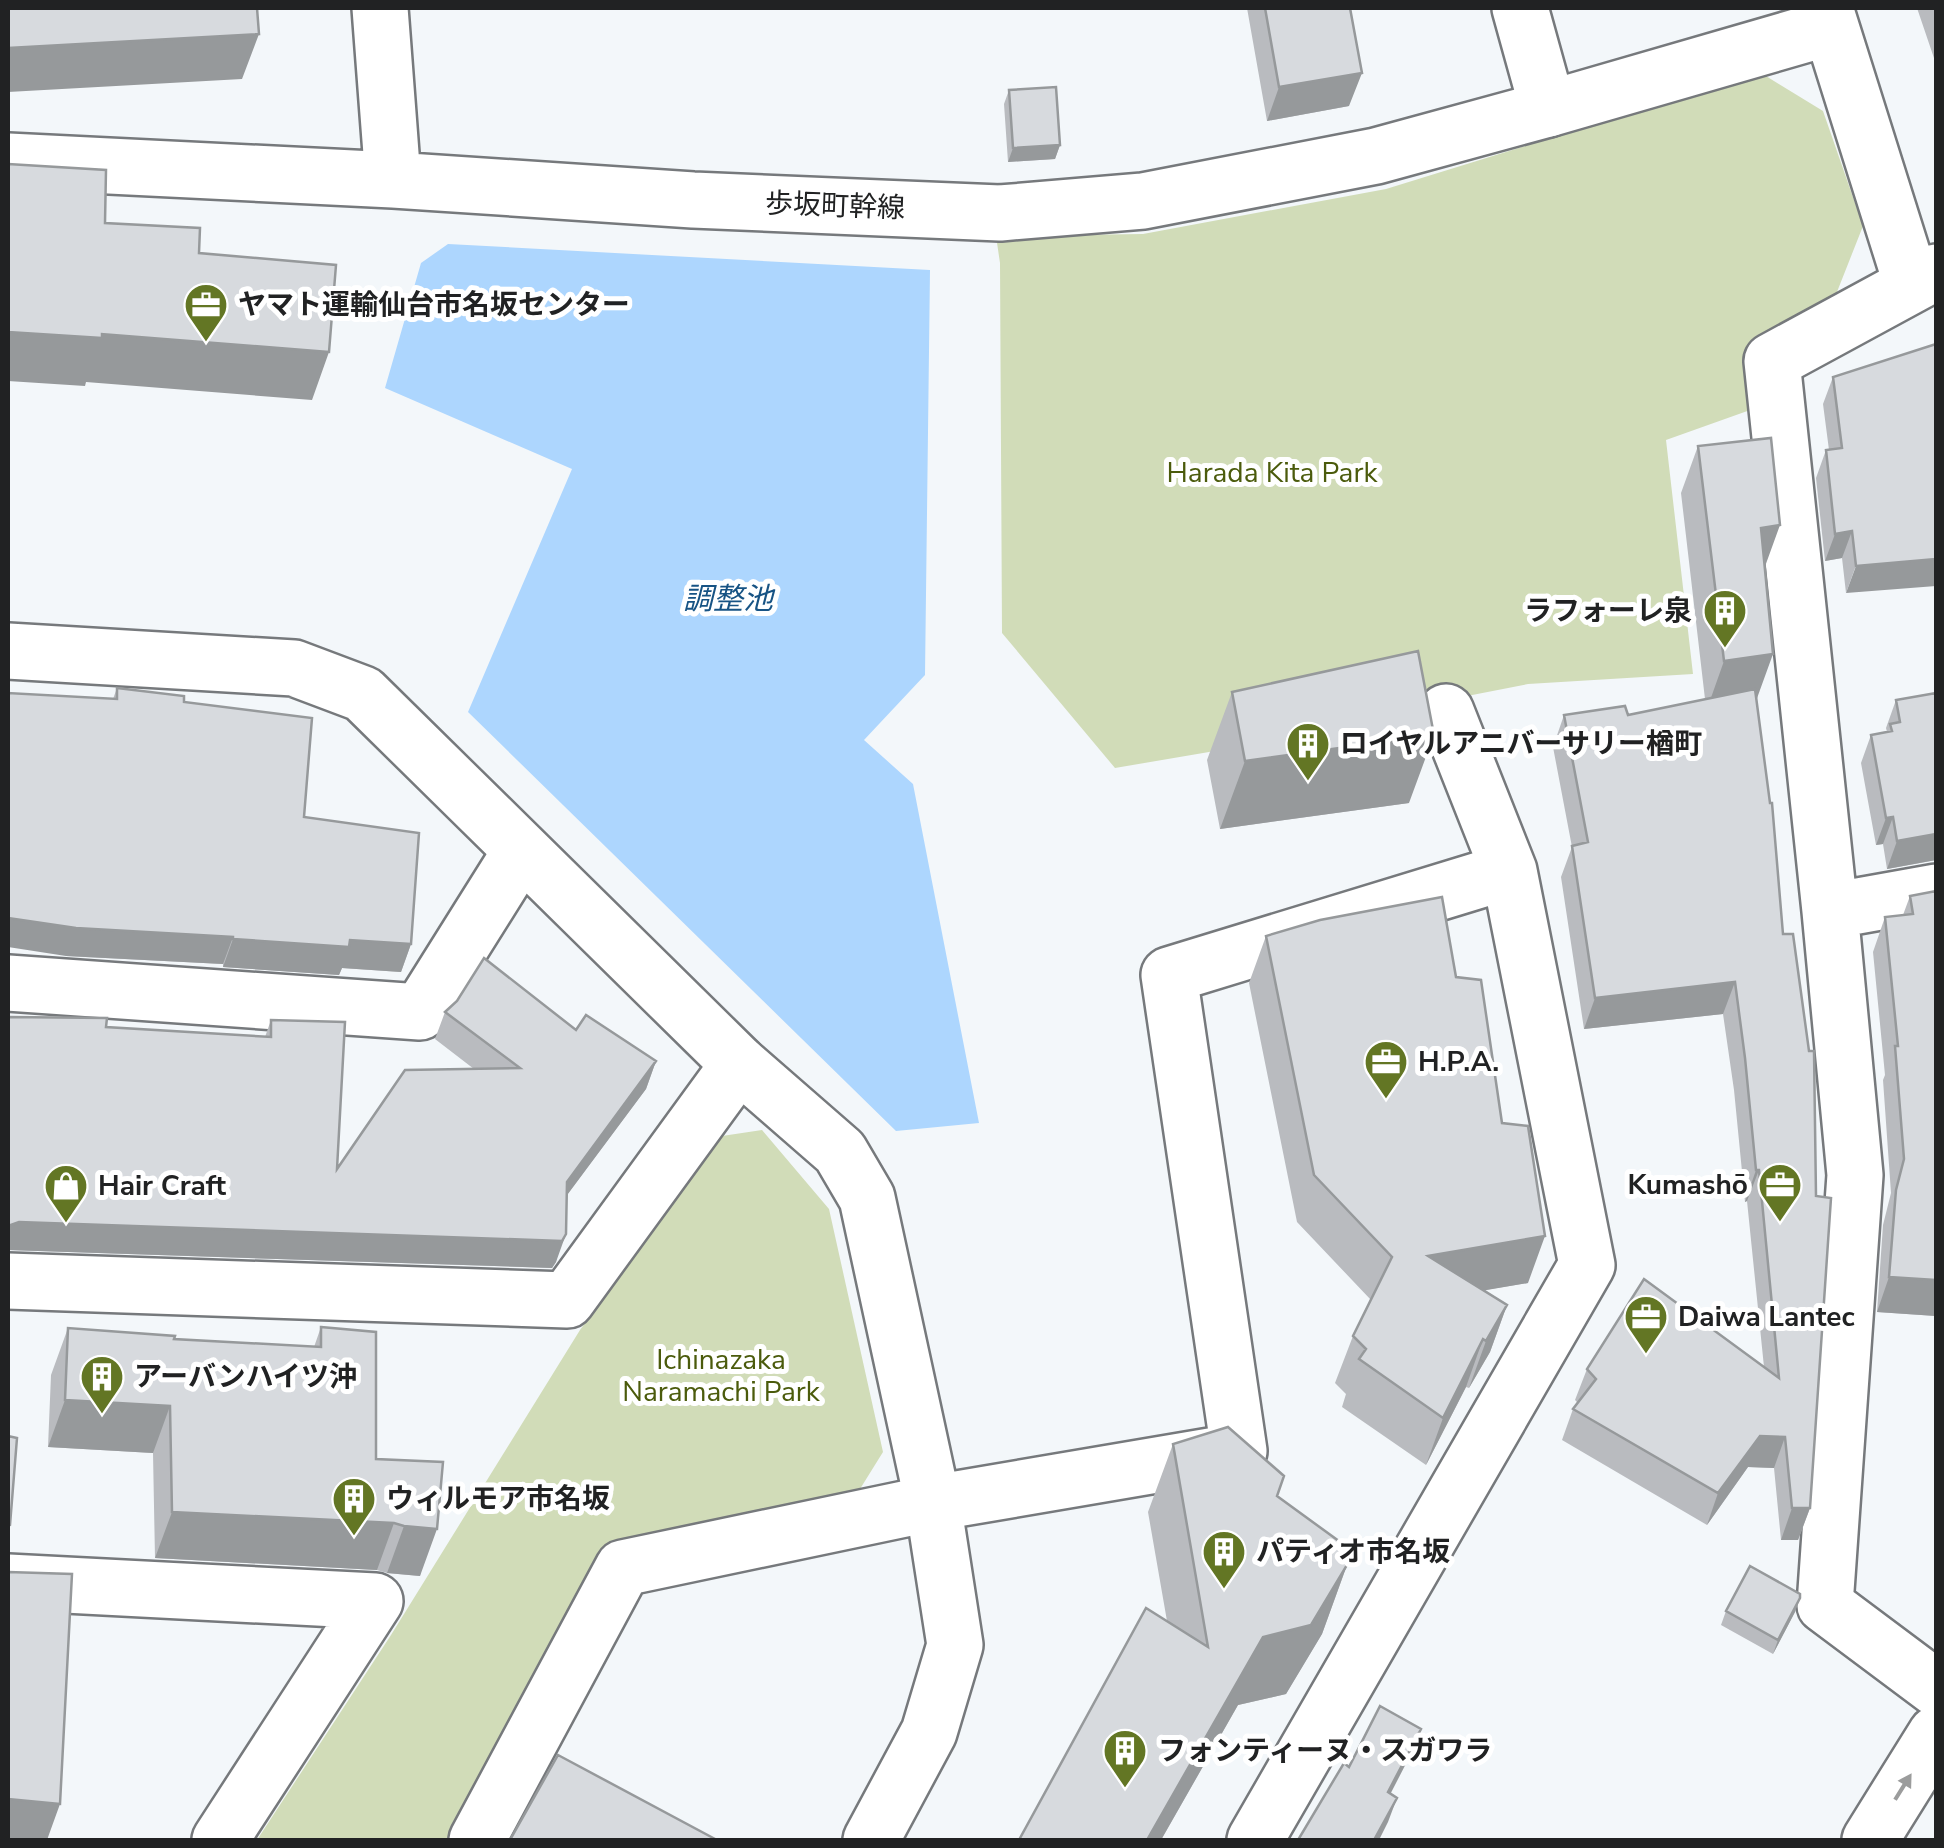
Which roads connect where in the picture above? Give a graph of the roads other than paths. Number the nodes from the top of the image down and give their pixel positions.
1 (380, 8) edge
2 (1520, 8) edge
3 (1828, 18) edge
4 (1548, 109) junction
5 (8, 161) edge
6 (392, 180) junction
7 (1924, 279) edge
8 (8, 650) edge
9 (1446, 712) dead end
10 (521, 851) junction
11 (1509, 871) junction
12 (1936, 892) edge
13 (1830, 911) junction
14 (8, 983) edge
15 (739, 1064) junction
16 (8, 1281) edge
17 (933, 1503) junction
18 (8, 1582) edge
19 (1936, 1688) edge
20 (1936, 1734) edge
21 (220, 1840) edge
22 (477, 1840) edge
23 (871, 1840) edge
24 (1256, 1840) edge
25 (1870, 1840) edge

1 - 6 main road
2 - 4 main road
3 - 4 main road, 歩坂町幹線
3 - 7 main road
4 - 6 main road, 歩坂町幹線
5 - 6 main road, 歩坂町幹線
7 - 13 main road
8 - 10 main road
9 - 11 main road
10 - 14 main road
10 - 15 main road
11 - 17 main road
11 - 24 main road
12 - 13 main road
13 - 19 main road
15 - 16 main road
15 - 17 main road
17 - 22 main road
17 - 23 main road
18 - 21 main road
25 -> 20 main road

